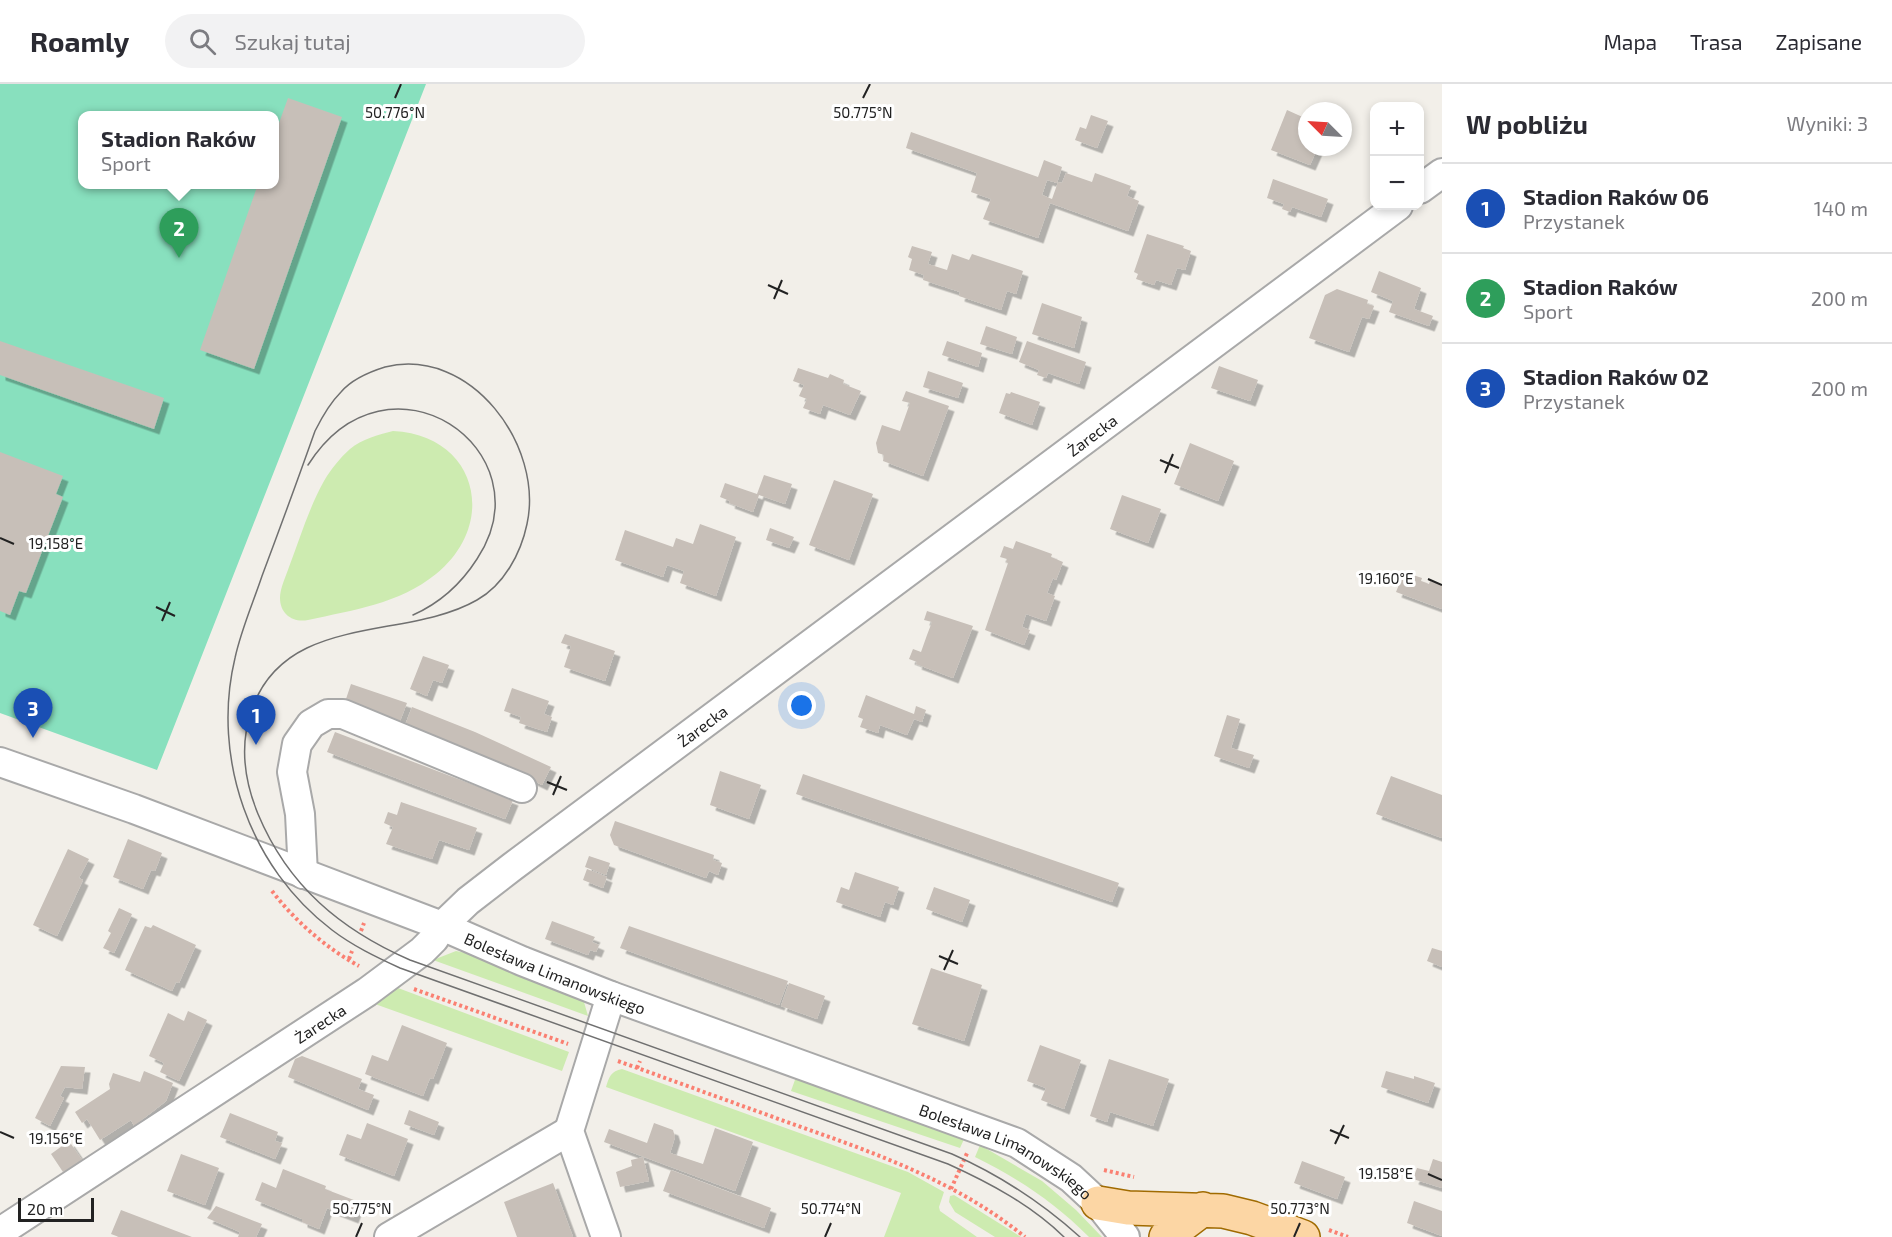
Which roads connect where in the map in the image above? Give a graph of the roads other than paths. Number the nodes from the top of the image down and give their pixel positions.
1 (1442, 173) edge
2 (1424, 186) edge
3 (1393, 210) edge
4 (0, 762) edge
5 (522, 788) dead end
6 (303, 874) junction
7 (442, 926) junction
8 (611, 996) junction
9 (569, 1131) junction
10 (1098, 1203) junction
11 (1203, 1209) junction
12 (0, 1232) edge
13 (389, 1237) edge
14 (606, 1237) edge
15 (1125, 1237) edge
16 (1166, 1237) edge
17 (1303, 1237) edge

1 - 2 street
3 - 7 street, Żarecka
4 - 6 street, Bolesława Limanowskiego
5 - 6 street
6 - 7 street, Bolesława Limanowskiego
7 - 8 street, Bolesława Limanowskiego
7 - 12 street, Żarecka
8 - 9 street
8 - 10 street, Bolesława Limanowskiego
9 - 13 street
9 - 14 street
10 - 11 main road
10 - 15 street, Bolesława Limanowskiego
11 - 16 main road
11 - 17 main road

